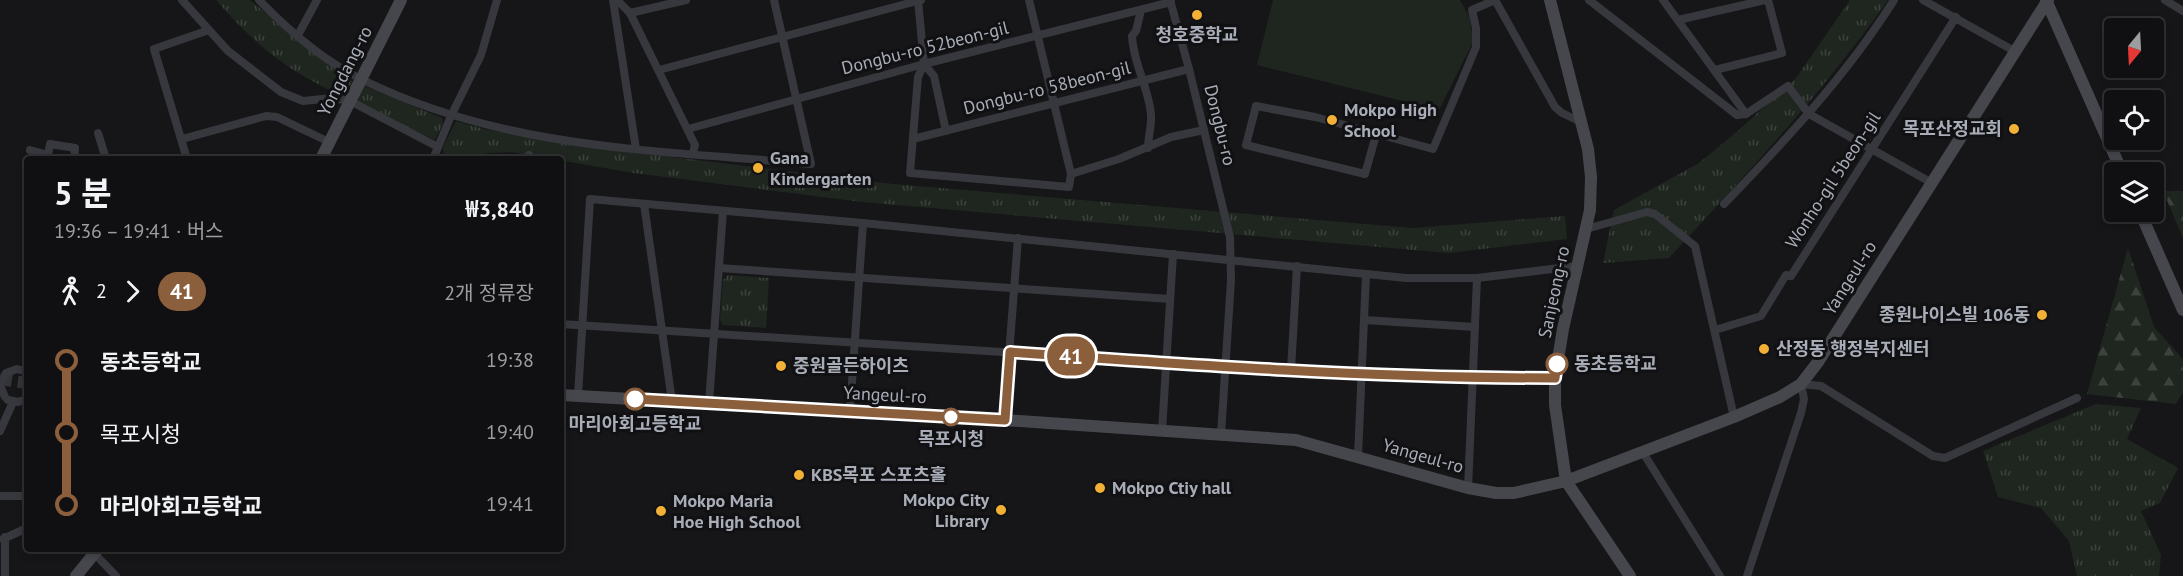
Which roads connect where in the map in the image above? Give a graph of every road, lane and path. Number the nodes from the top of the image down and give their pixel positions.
1 (182, 0) edge
2 (259, 0) edge
3 (316, 0) edge
4 (401, 0) edge
5 (497, 0) edge
6 (615, 0) edge
7 (686, 0) edge
8 (774, 0) edge
9 (919, 0) edge
10 (1029, 0) edge
11 (1495, 0) edge
12 (1550, 0) edge
13 (1589, 0) edge
14 (1663, 0) edge
15 (1766, 0) edge
16 (1894, 0) edge
17 (1923, 0) edge
18 (2165, 0) edge
19 (1170, 1) edge
20 (2047, 1) edge
21 (1141, 10) junction
22 (2183, 11) edge
23 (630, 13) junction
24 (1956, 17) junction
25 (1678, 20) junction
26 (208, 30) junction
27 (298, 35) junction
28 (782, 36) junction
29 (1038, 36) junction
30 (2016, 52) junction
31 (924, 64) junction
32 (659, 69) junction
33 (1189, 69) junction
34 (1714, 70) junction
35 (362, 80) junction
36 (1142, 81) junction
37 (796, 99) junction
38 (350, 101) junction
39 (1054, 104) junction
40 (1746, 114) junction
41 (1809, 114) junction
42 (451, 116) junction
43 (1581, 122) junction
44 (688, 129) junction
45 (1204, 130) junction
46 (946, 131) junction
47 (98, 133) dead end
48 (1376, 135) junction
49 (182, 139) junction
50 (913, 139) junction
51 (329, 142) junction
52 (438, 147) junction
53 (1148, 148) junction
54 (636, 149) junction
55 (30, 150) dead end
56 (1872, 151) junction
57 (693, 153) junction
58 (74, 156) edge
59 (104, 156) edge
60 (186, 156) edge
61 (322, 156) edge
62 (434, 156) edge
63 (2118, 162) edge
64 (1071, 174) junction
65 (1932, 183) junction
66 (644, 204) junction
67 (1724, 204) dead end
68 (723, 211) junction
69 (2144, 222) edge
70 (863, 223) junction
71 (1586, 229) junction
72 (1018, 238) junction
73 (1173, 254) junction
74 (1231, 259) junction
75 (1297, 266) junction
76 (1577, 266) junction
77 (719, 268) junction
78 (1366, 274) junction
79 (860, 278) junction
80 (1477, 278) junction
81 (1014, 288) junction
82 (1170, 300) junction
83 (2183, 310) edge
84 (1364, 320) junction
85 (564, 324) edge
86 (582, 326) junction
87 (1474, 327) junction
88 (662, 330) junction
89 (1715, 330) junction
90 (714, 334) junction
91 (855, 343) junction
92 (1010, 352) junction
93 (1166, 362) junction
94 (1226, 366) junction
95 (1291, 370) junction
96 (24, 371) edge
97 (3, 373) edge
98 (1362, 375) junction
99 (1472, 378) junction
100 (1555, 378) junction
101 (1801, 384) junction
102 (564, 395) edge
103 (578, 396) junction
104 (2, 397) edge
105 (2077, 398) dead end
106 (24, 400) edge
107 (672, 401) junction
108 (14, 402) junction
109 (709, 403) junction
110 (850, 411) junction
111 (1734, 417) junction
112 (1005, 420) junction
113 (0, 431) edge
114 (1162, 431) junction
115 (1221, 435) junction
116 (1642, 451) junction
117 (1358, 456) junction
118 (1566, 481) junction
119 (1468, 488) junction
120 (0, 496) edge
121 (24, 496) edge
122 (24, 529) edge
123 (3, 539) edge
124 (93, 552) edge
125 (96, 552) edge
126 (5, 576) edge
127 (76, 576) edge
128 (116, 576) edge
129 (1630, 576) edge
130 (1720, 576) edge
131 (1747, 576) edge

1 - 26 street
2 - 27 street
3 - 27 street
4 - 35 street, Yongdang-ro
5 - 42 street
6 - 23 street
6 - 54 street
7 - 23 street
8 - 28 street
9 - 28 street
9 - 31 street
10 - 29 street
11 - 43 street
11 - 48 street
12 - 43 street, Sanjeong-ro
13 - 40 street
14 - 25 street
15 - 25 street
15 - 34 street
16 - 41 street
17 - 24 street
18 - 22 street
19 - 21 street, Dongbu-ro 52beon-gil
19 - 33 street, Dongbu-ro
20 - 30 street, Yangeul-ro
20 - 63 street
21 - 29 street, Dongbu-ro 52beon-gil
21 - 36 street
23 - 32 street
24 - 30 street
24 - 56 street, Wonho-gil 5beon-gil
25 - 34 street
26 - 38 street
26 - 49 street
27 - 35 street
28 - 32 street
28 - 37 street
29 - 31 street, Dongbu-ro 52beon-gil
29 - 39 street
30 - 65 street, Yangeul-ro
31 - 37 street, Dongbu-ro 52beon-gil
31 - 46 street
31 - 50 street
32 - 44 street
33 - 36 street, Dongbu-ro 58beon-gil
33 - 45 street, Dongbu-ro
34 - 40 street
35 - 38 street, Yongdang-ro
35 - 42 street
36 - 39 street, Dongbu-ro 58beon-gil
36 - 53 street
37 - 44 street, Dongbu-ro 52beon-gil
37 - 57 street
38 - 51 street, Yongdang-ro
38 - 52 street
39 - 46 street, Dongbu-ro 58beon-gil
39 - 64 street
40 - 41 street
41 - 56 street
41 - 67 street
42 - 52 street
42 - 54 street
43 - 71 street, Sanjeong-ro
44 - 57 street
45 - 53 street
45 - 74 street, Dongbu-ro
46 - 50 street, Dongbu-ro 58beon-gil
47 - 59 street
48 - 48 street
49 - 51 street
49 - 60 street
50 - 64 street
51 - 61 street, Yongdang-ro
52 - 62 street
53 - 64 street
54 - 57 street
55 - 58 street
56 - 65 street
56 - 89 street, Wonho-gil 5beon-gil
65 - 101 street, Yangeul-ro
66 - 68 street
66 - 86 street
66 - 88 street
68 - 70 street
68 - 77 street
69 - 83 street
70 - 72 street
70 - 79 street
71 - 76 street, Sanjeong-ro
71 - 89 street
72 - 73 street
72 - 81 street
73 - 74 street
73 - 82 street
74 - 75 street
74 - 94 street, Dongbu-ro
75 - 78 street
75 - 95 street
76 - 80 street
76 - 100 street, Sanjeong-ro
77 - 79 street
77 - 90 street
78 - 80 street
78 - 84 street
79 - 81 street
79 - 91 street
80 - 87 street
81 - 82 street
81 - 92 street
82 - 93 street
84 - 87 street
84 - 98 street
85 - 86 street
86 - 88 street
86 - 103 street
87 - 99 street
88 - 90 street
88 - 107 street
89 - 111 street
90 - 91 street
90 - 109 street
91 - 92 street
91 - 110 street
92 - 93 street
92 - 112 street
93 - 94 street
93 - 114 street
94 - 95 street
94 - 115 street, Dongbu-ro
95 - 98 street
96 - 97 street
97 - 104 street
98 - 99 street
98 - 117 street
99 - 100 street
99 - 119 street
100 - 118 street, Sanjeong-ro
101 - 105 street
101 - 111 street, Yangeul-ro
101 - 131 street
102 - 103 street, Yangeul-ro
103 - 107 street, Yangeul-ro
104 - 108 street
106 - 108 street
107 - 109 street, Yangeul-ro
108 - 113 street
109 - 110 street, Yangeul-ro
110 - 112 street, Yangeul-ro
111 - 116 street, Yangeul-ro
112 - 114 street, Yangeul-ro
114 - 115 street, Yangeul-ro
115 - 117 street, Yangeul-ro
116 - 118 street, Yangeul-ro
116 - 130 street
117 - 119 street, Yangeul-ro
118 - 119 street, Yangeul-ro
118 - 129 street, Sanjeong-ro
120 - 121 street
122 - 123 street
123 - 126 street
124 - 127 street
125 - 128 street

